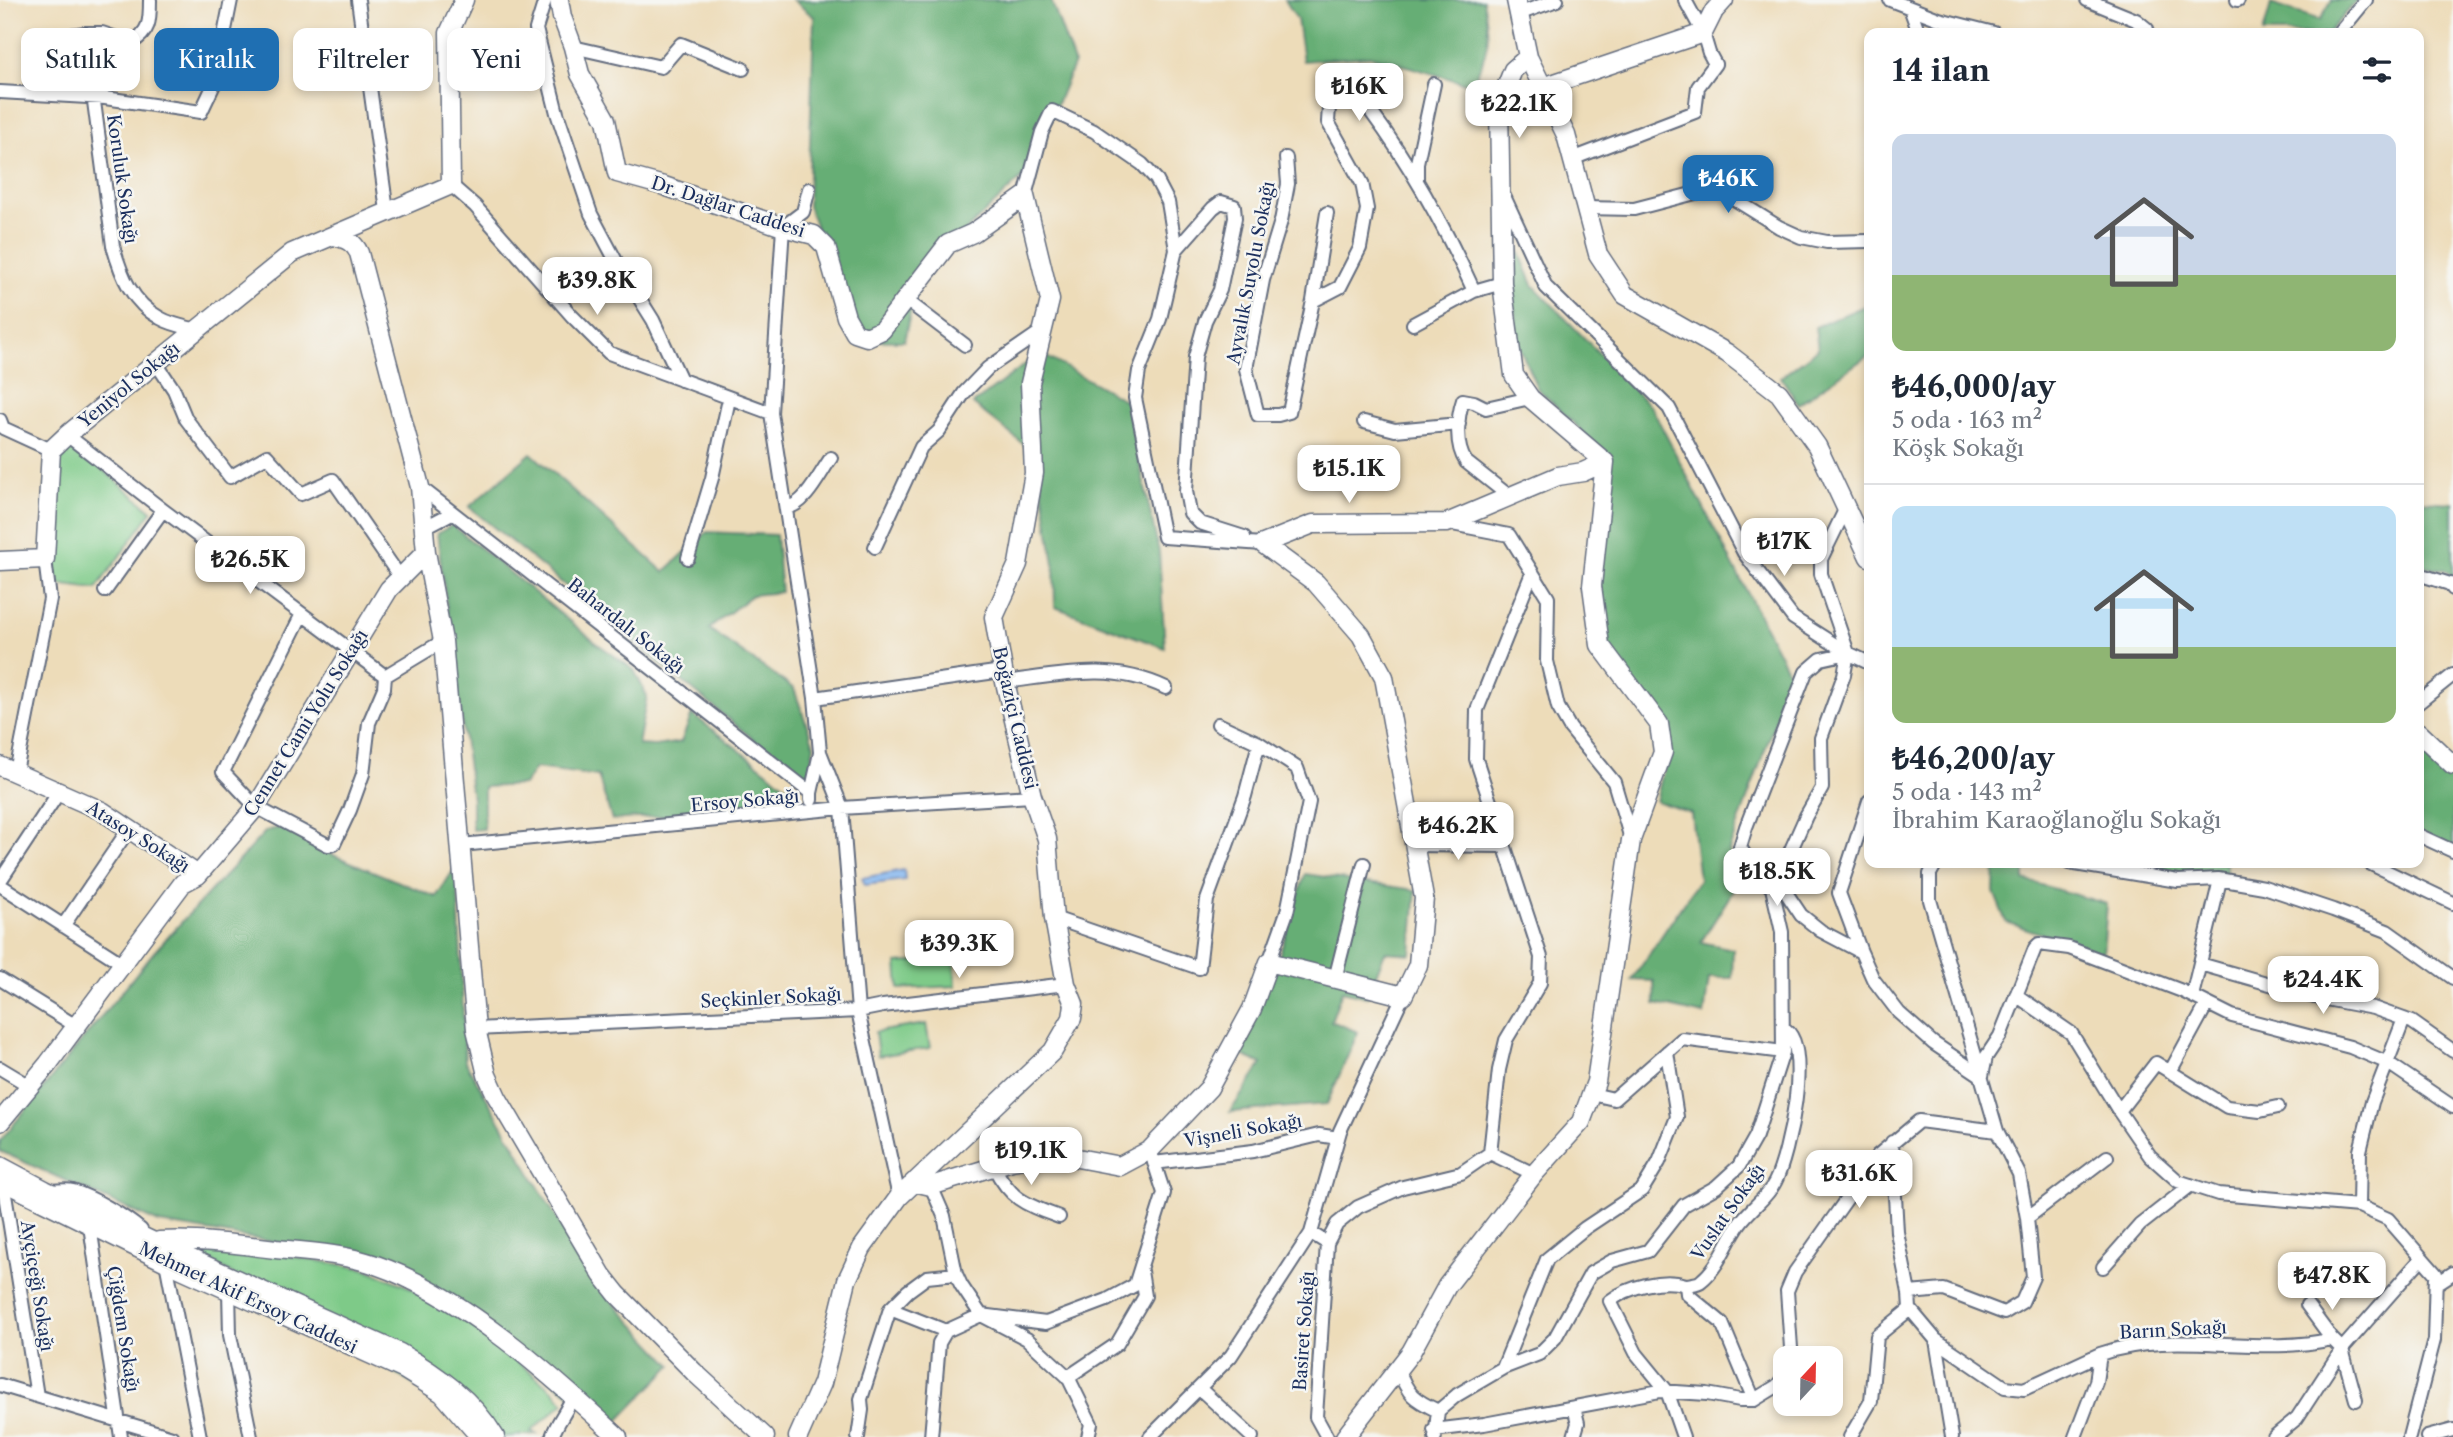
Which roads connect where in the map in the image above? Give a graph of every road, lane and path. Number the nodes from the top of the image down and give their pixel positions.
1 (150, 0) edge
2 (231, 0) edge
3 (358, 0) edge
4 (464, 0) edge
5 (545, 0) edge
6 (559, 0) edge
7 (1557, 0) edge
8 (1685, 0) edge
9 (1724, 0) edge
10 (1890, 0) edge
11 (2087, 0) edge
12 (2366, 0) edge
13 (1517, 7) edge
14 (1910, 8) junction
15 (1917, 28) edge
16 (1974, 28) edge
17 (2146, 28) edge
18 (2343, 28) edge
19 (1703, 33) junction
20 (140, 38) edge
21 (573, 47) junction
22 (1528, 57) junction
23 (743, 69) dead end
24 (1434, 85) dead end
25 (1543, 87) junction
26 (92, 91) edge
27 (0, 92) edge
28 (93, 97) junction
29 (1286, 158) dead end
30 (1572, 159) junction
31 (1417, 179) junction
32 (451, 186) junction
33 (1500, 187) junction
34 (809, 189) dead end
35 (1025, 197) junction
36 (1584, 208) junction
37 (387, 211) junction
38 (1327, 213) dead end
39 (782, 227) junction
40 (335, 236) junction
41 (1864, 241) edge
42 (1175, 250) junction
43 (1502, 283) junction
44 (1474, 291) junction
45 (906, 300) junction
46 (1313, 301) junction
47 (1413, 324) dead end
48 (197, 330) junction
49 (1043, 331) junction
50 (964, 345) dead end
51 (156, 363) junction
52 (681, 380) junction
53 (1530, 398) junction
54 (729, 399) junction
55 (771, 414) junction
56 (0, 420) edge
57 (1364, 422) dead end
58 (1459, 424) junction
59 (67, 435) junction
60 (51, 450) junction
61 (831, 458) dead end
62 (1605, 462) junction
63 (420, 487) junction
64 (1509, 496) junction
65 (786, 508) junction
66 (1846, 508) junction
67 (163, 510) junction
68 (452, 513) junction
69 (1447, 523) junction
70 (424, 533) junction
71 (1263, 544) junction
72 (1864, 546) edge
73 (875, 547) dead end
74 (426, 552) junction
75 (688, 558) dead end
76 (45, 559) junction
77 (1, 564) edge
78 (1532, 573) junction
79 (2424, 576) edge
80 (400, 577) junction
81 (2453, 589) edge
82 (105, 591) dead end
83 (302, 614) junction
84 (443, 641) junction
85 (353, 652) junction
86 (1848, 653) junction
87 (1864, 661) edge
88 (2453, 675) edge
89 (385, 676) junction
90 (1004, 677) junction
91 (1166, 688) dead end
92 (815, 698) junction
93 (2424, 698) edge
94 (1218, 724) dead end
95 (2424, 738) edge
96 (1259, 743) junction
97 (820, 752) junction
98 (2453, 765) edge
99 (8, 769) edge
100 (59, 792) junction
101 (811, 793) junction
102 (1032, 796) junction
103 (256, 807) junction
104 (842, 808) junction
105 (813, 812) junction
106 (1864, 828) edge
107 (130, 829) junction
108 (2424, 838) edge
109 (1631, 840) junction
110 (461, 845) junction
111 (1414, 845) junction
112 (1503, 846) junction
113 (2453, 851) edge
114 (1364, 864) dead end
115 (1934, 868) edge
116 (2099, 868) edge
117 (2380, 868) edge
118 (198, 875) junction
119 (2220, 880) junction
120 (0, 883) edge
121 (1781, 895) junction
122 (2453, 903) edge
123 (1054, 918) junction
124 (63, 926) junction
125 (1861, 952) junction
126 (1269, 962) junction
127 (123, 964) junction
128 (2200, 964) junction
129 (2453, 978) edge
130 (0, 979) edge
131 (1335, 979) junction
132 (1066, 984) junction
133 (2016, 995) junction
134 (1403, 996) junction
135 (2192, 996) junction
136 (2207, 1004) junction
137 (858, 1011) junction
138 (2404, 1018) junction
139 (76, 1026) junction
140 (1783, 1028) junction
141 (476, 1030) junction
142 (2453, 1051) edge
143 (1668, 1052) junction
144 (1783, 1052) junction
145 (2388, 1063) junction
146 (0, 1068) edge
147 (2170, 1072) junction
148 (1982, 1076) junction
149 (30, 1086) junction
150 (1592, 1094) junction
151 (2278, 1107) dead end
152 (2453, 1107) edge
153 (2119, 1111) junction
154 (0, 1122) edge
155 (1997, 1131) junction
156 (1338, 1138) junction
157 (1892, 1142) junction
158 (1490, 1153) junction
159 (1152, 1156) junction
160 (2108, 1157) dead end
161 (994, 1167) junction
162 (1534, 1174) junction
163 (1, 1176) edge
164 (923, 1184) junction
165 (2191, 1185) junction
166 (899, 1197) junction
167 (2359, 1206) junction
168 (1059, 1217) dead end
169 (2027, 1218) junction
170 (90, 1226) junction
171 (1311, 1233) junction
172 (1327, 1243) junction
173 (151, 1247) junction
174 (2422, 1258) junction
175 (166, 1262) junction
176 (1141, 1266) junction
177 (2103, 1266) dead end
178 (2453, 1273) edge
179 (956, 1274) junction
180 (230, 1283) junction
181 (2436, 1284) junction
182 (1686, 1285) junction
183 (1909, 1293) junction
184 (2307, 1305) dead end
185 (890, 1309) junction
186 (1910, 1309) junction
187 (981, 1315) junction
188 (946, 1331) junction
189 (2332, 1339) junction
190 (1936, 1340) junction
191 (1791, 1346) edge
192 (2342, 1349) junction
193 (2100, 1354) junction
194 (1503, 1368) junction
195 (1398, 1369) junction
196 (1068, 1377) junction
197 (0, 1385) edge
198 (1199, 1388) junction
199 (1773, 1388) edge
200 (1667, 1391) junction
201 (573, 1395) junction
202 (37, 1396) junction
203 (2356, 1399) dead end
204 (1754, 1400) junction
205 (1574, 1407) junction
206 (1438, 1410) junction
207 (119, 1420) junction
208 (2453, 1430) edge
209 (1452, 1433) edge
210 (1433, 1435) edge
211 (2433, 1436) edge
212 (121, 1437) edge
213 (172, 1437) edge
214 (200, 1437) edge
215 (251, 1437) edge
216 (480, 1437) edge
217 (495, 1437) edge
218 (552, 1437) edge
219 (618, 1437) edge
220 (765, 1437) edge
221 (799, 1437) edge
222 (858, 1437) edge
223 (931, 1437) edge
224 (1088, 1437) edge
225 (1150, 1437) edge
226 (1252, 1437) edge
227 (1326, 1437) edge
228 (1345, 1437) edge
229 (1574, 1437) edge
230 (1683, 1437) edge
231 (1850, 1437) edge
232 (1952, 1437) edge
233 (2075, 1437) edge
234 (2274, 1437) edge
235 (2409, 1437) edge

1 - 20 street
2 - 28 street
3 - 37 street
4 - 32 street
5 - 52 street
6 - 21 street, Dr. Dağlar Caddesi
7 - 13 street
8 - 19 street
9 - 19 street
10 - 14 street
11 - 17 street
12 - 18 street
13 - 22 street
14 - 15 street
14 - 16 street
19 - 25 street
19 - 30 street
21 - 23 street
21 - 39 street, Dr. Dağlar Caddesi
22 - 25 street
22 - 33 street
24 - 31 street
25 - 30 street
26 - 28 street, Koruluk Sokağı
27 - 28 street
28 - 48 street, Koruluk Sokağı
29 - 46 street, Ayvalık Suyolu Sokağı
30 - 36 street
31 - 44 street
31 - 46 street
32 - 37 street, Yeniyol Sokağı
32 - 52 street
33 - 43 street
33 - 86 street
34 - 39 street
35 - 42 street
35 - 45 street, Dr. Dağlar Caddesi
35 - 49 street, Boğaziçi Caddesi
36 - 41 street
36 - 66 street
37 - 40 street, Yeniyol Sokağı
38 - 46 street, Ayvalık Suyolu Sokağı
39 - 45 street, Dr. Dağlar Caddesi
39 - 55 street
40 - 48 street, Yeniyol Sokağı
40 - 63 street
42 - 71 street
42 - 71 street
43 - 44 street
43 - 53 street
44 - 47 street
45 - 50 street
48 - 51 street, Yeniyol Sokağı
49 - 73 street
49 - 90 street, Boğaziçi Caddesi
51 - 59 street, Yeniyol Sokağı
51 - 80 street
52 - 54 street
53 - 58 street
53 - 62 street
54 - 55 street
54 - 75 street
55 - 65 street
56 - 60 street
57 - 58 street
58 - 64 street
59 - 60 street, Yeniyol Sokağı
59 - 67 street
60 - 76 street
61 - 65 street
62 - 64 street
62 - 109 street
63 - 68 street, Bahardalı Sokağı
63 - 70 street
64 - 69 street
65 - 92 street
66 - 72 street
66 - 86 street
67 - 82 street
67 - 83 street
68 - 70 street
68 - 101 street, Bahardalı Sokağı
69 - 71 street
69 - 78 street
70 - 74 street
71 - 111 street
74 - 80 street, Cennet Cami Yolu Sokağı
74 - 84 street
76 - 77 street
76 - 99 street
78 - 109 street
78 - 112 street
79 - 81 street
80 - 85 street, Cennet Cami Yolu Sokağı
83 - 85 street
83 - 103 street
84 - 89 street
84 - 110 street
85 - 89 street
85 - 103 street, Cennet Cami Yolu Sokağı
86 - 87 street
86 - 121 street
86 - 121 street
88 - 93 street
89 - 103 street
90 - 91 street
90 - 92 street
90 - 102 street, Boğaziçi Caddesi
92 - 97 street
94 - 96 street
95 - 98 street
96 - 123 street
96 - 126 street
97 - 101 street
97 - 104 street
99 - 100 street, Atasoy Sokağı
100 - 107 street, Atasoy Sokağı
100 - 120 street
101 - 105 street
102 - 104 street, Ersoy Sokağı
102 - 123 street, Boğaziçi Caddesi
103 - 118 street, Cennet Cami Yolu Sokağı
104 - 105 street, Ersoy Sokağı
104 - 137 street
105 - 110 street, Ersoy Sokağı
106 - 125 street
107 - 118 street, Atasoy Sokağı
107 - 124 street
108 - 113 street
109 - 150 street
110 - 141 street
111 - 112 street
111 - 134 street
112 - 158 street
114 - 131 street
115 - 148 street
116 - 119 street
117 - 122 street
118 - 127 street, Cennet Cami Yolu Sokağı
119 - 128 street
119 - 129 street
120 - 124 street
121 - 125 street
121 - 140 street
123 - 132 street, Boğaziçi Caddesi
124 - 127 street
125 - 148 street
126 - 131 street
126 - 159 street
127 - 139 street, Cennet Cami Yolu Sokağı
128 - 135 street
128 - 138 street
130 - 139 street
131 - 134 street
132 - 137 street, Seçkinler Sokağı
132 - 164 street, Boğaziçi Caddesi
133 - 135 street
133 - 148 street
133 - 153 street
134 - 156 street
135 - 136 street
136 - 145 street
136 - 147 street
137 - 141 street, Seçkinler Sokağı
137 - 166 street
138 - 142 street
138 - 145 street
139 - 149 street, Cennet Cami Yolu Sokağı
140 - 144 street
140 - 182 street, Vuslat Sokağı
141 - 220 street
143 - 144 street
143 - 150 street
143 - 194 street
144 - 194 street
145 - 152 street
145 - 167 street
146 - 149 street
147 - 151 street
147 - 153 street
148 - 155 street
149 - 154 street, Cennet Cami Yolu Sokağı
150 - 162 street
153 - 165 street
155 - 157 street
155 - 169 street
156 - 159 street, Vişneli Sokağı
156 - 171 street
157 - 183 street
157 - 191 street
158 - 162 street
158 - 172 street
159 - 161 street
159 - 176 street
160 - 169 street
161 - 164 street
161 - 168 street
162 - 195 street
163 - 170 street, Mehmet Akif Ersoy Caddesi
163 - 173 street, Mehmet Akif Ersoy Caddesi
163 - 202 street, Ayçiçeği Sokağı
164 - 166 street, Boğaziçi Caddesi
164 - 179 street
165 - 167 street
165 - 177 street
166 - 221 street, Boğaziçi Caddesi
167 - 174 street
169 - 183 street
170 - 173 street, Mehmet Akif Ersoy Caddesi
170 - 207 street, Çiğdem Sokağı
171 - 172 street
171 - 198 street
172 - 227 street, Basiret Sokağı
173 - 175 street, Mehmet Akif Ersoy Caddesi
173 - 180 street, Mehmet Akif Ersoy Caddesi
173 - 201 street
174 - 181 street
174 - 192 street
175 - 180 street, Mehmet Akif Ersoy Caddesi
175 - 214 street
176 - 187 street
176 - 196 street
178 - 181 street
179 - 185 street
179 - 187 street
180 - 215 street
180 - 216 street, Mehmet Akif Ersoy Caddesi
180 - 217 street, Mehmet Akif Ersoy Caddesi
181 - 235 street
182 - 200 street
182 - 204 street
183 - 186 street
184 - 189 street
185 - 188 street
185 - 222 street
186 - 190 street
186 - 231 street
187 - 188 street
187 - 196 street
188 - 223 street
189 - 192 street
189 - 193 street, Barın Sokağı
190 - 193 street, Barın Sokağı
190 - 232 street
192 - 203 street
192 - 234 street
193 - 233 street, Barın Sokağı
194 - 206 street
195 - 206 street
195 - 228 street
196 - 224 street
197 - 202 street
198 - 225 street
198 - 226 street
199 - 204 street
200 - 204 street
200 - 205 street
200 - 230 street
201 - 218 street
201 - 219 street
202 - 207 street
205 - 209 street
205 - 229 street
206 - 210 street
207 - 212 street, Çiğdem Sokağı
207 - 213 street
208 - 211 street
209 - 210 street

